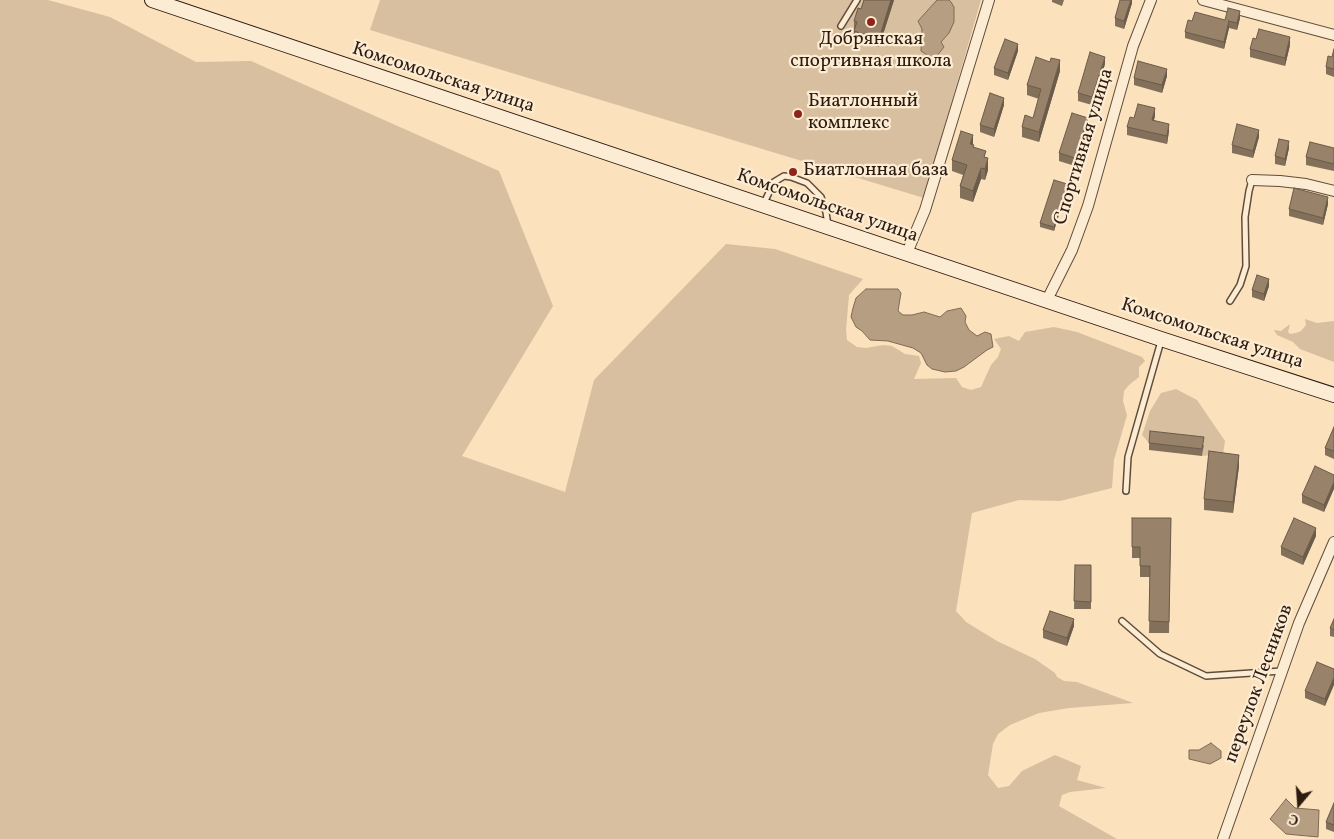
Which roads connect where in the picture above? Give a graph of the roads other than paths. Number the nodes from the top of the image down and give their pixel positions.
1 (152, 0) edge
2 (857, 0) edge
3 (989, 0) edge
4 (1151, 0) edge
5 (1203, 0) edge
6 (1230, 3) edge
7 (841, 26) dead end
8 (1334, 35) edge
9 (1252, 180) joint
10 (1334, 191) edge
11 (763, 205) junction
12 (828, 227) junction
13 (907, 254) junction
14 (1047, 300) junction
15 (1230, 301) dead end
16 (1161, 338) junction
17 (1334, 395) edge
18 (1126, 491) dead end
19 (1334, 542) edge
20 (1122, 621) dead end
21 (1283, 671) junction
22 (1223, 839) edge

1 - 11 main road, Комсомольская улица
2 - 7 lane
3 - 13 street
4 - 14 street, Спортивная улица
5 - 6 street
6 - 8 street
9 - 10 street
9 - 15 lane
11 - 12 main road, Комсомольская улица
11 - 12 lane
12 - 13 main road, Комсомольская улица
13 - 14 main road, Комсомольская улица
14 - 16 main road, Комсомольская улица
16 - 17 main road, Комсомольская улица
16 - 18 lane
19 - 21 street, переулок Лесников
20 - 21 lane
21 - 22 street, переулок Лесников

